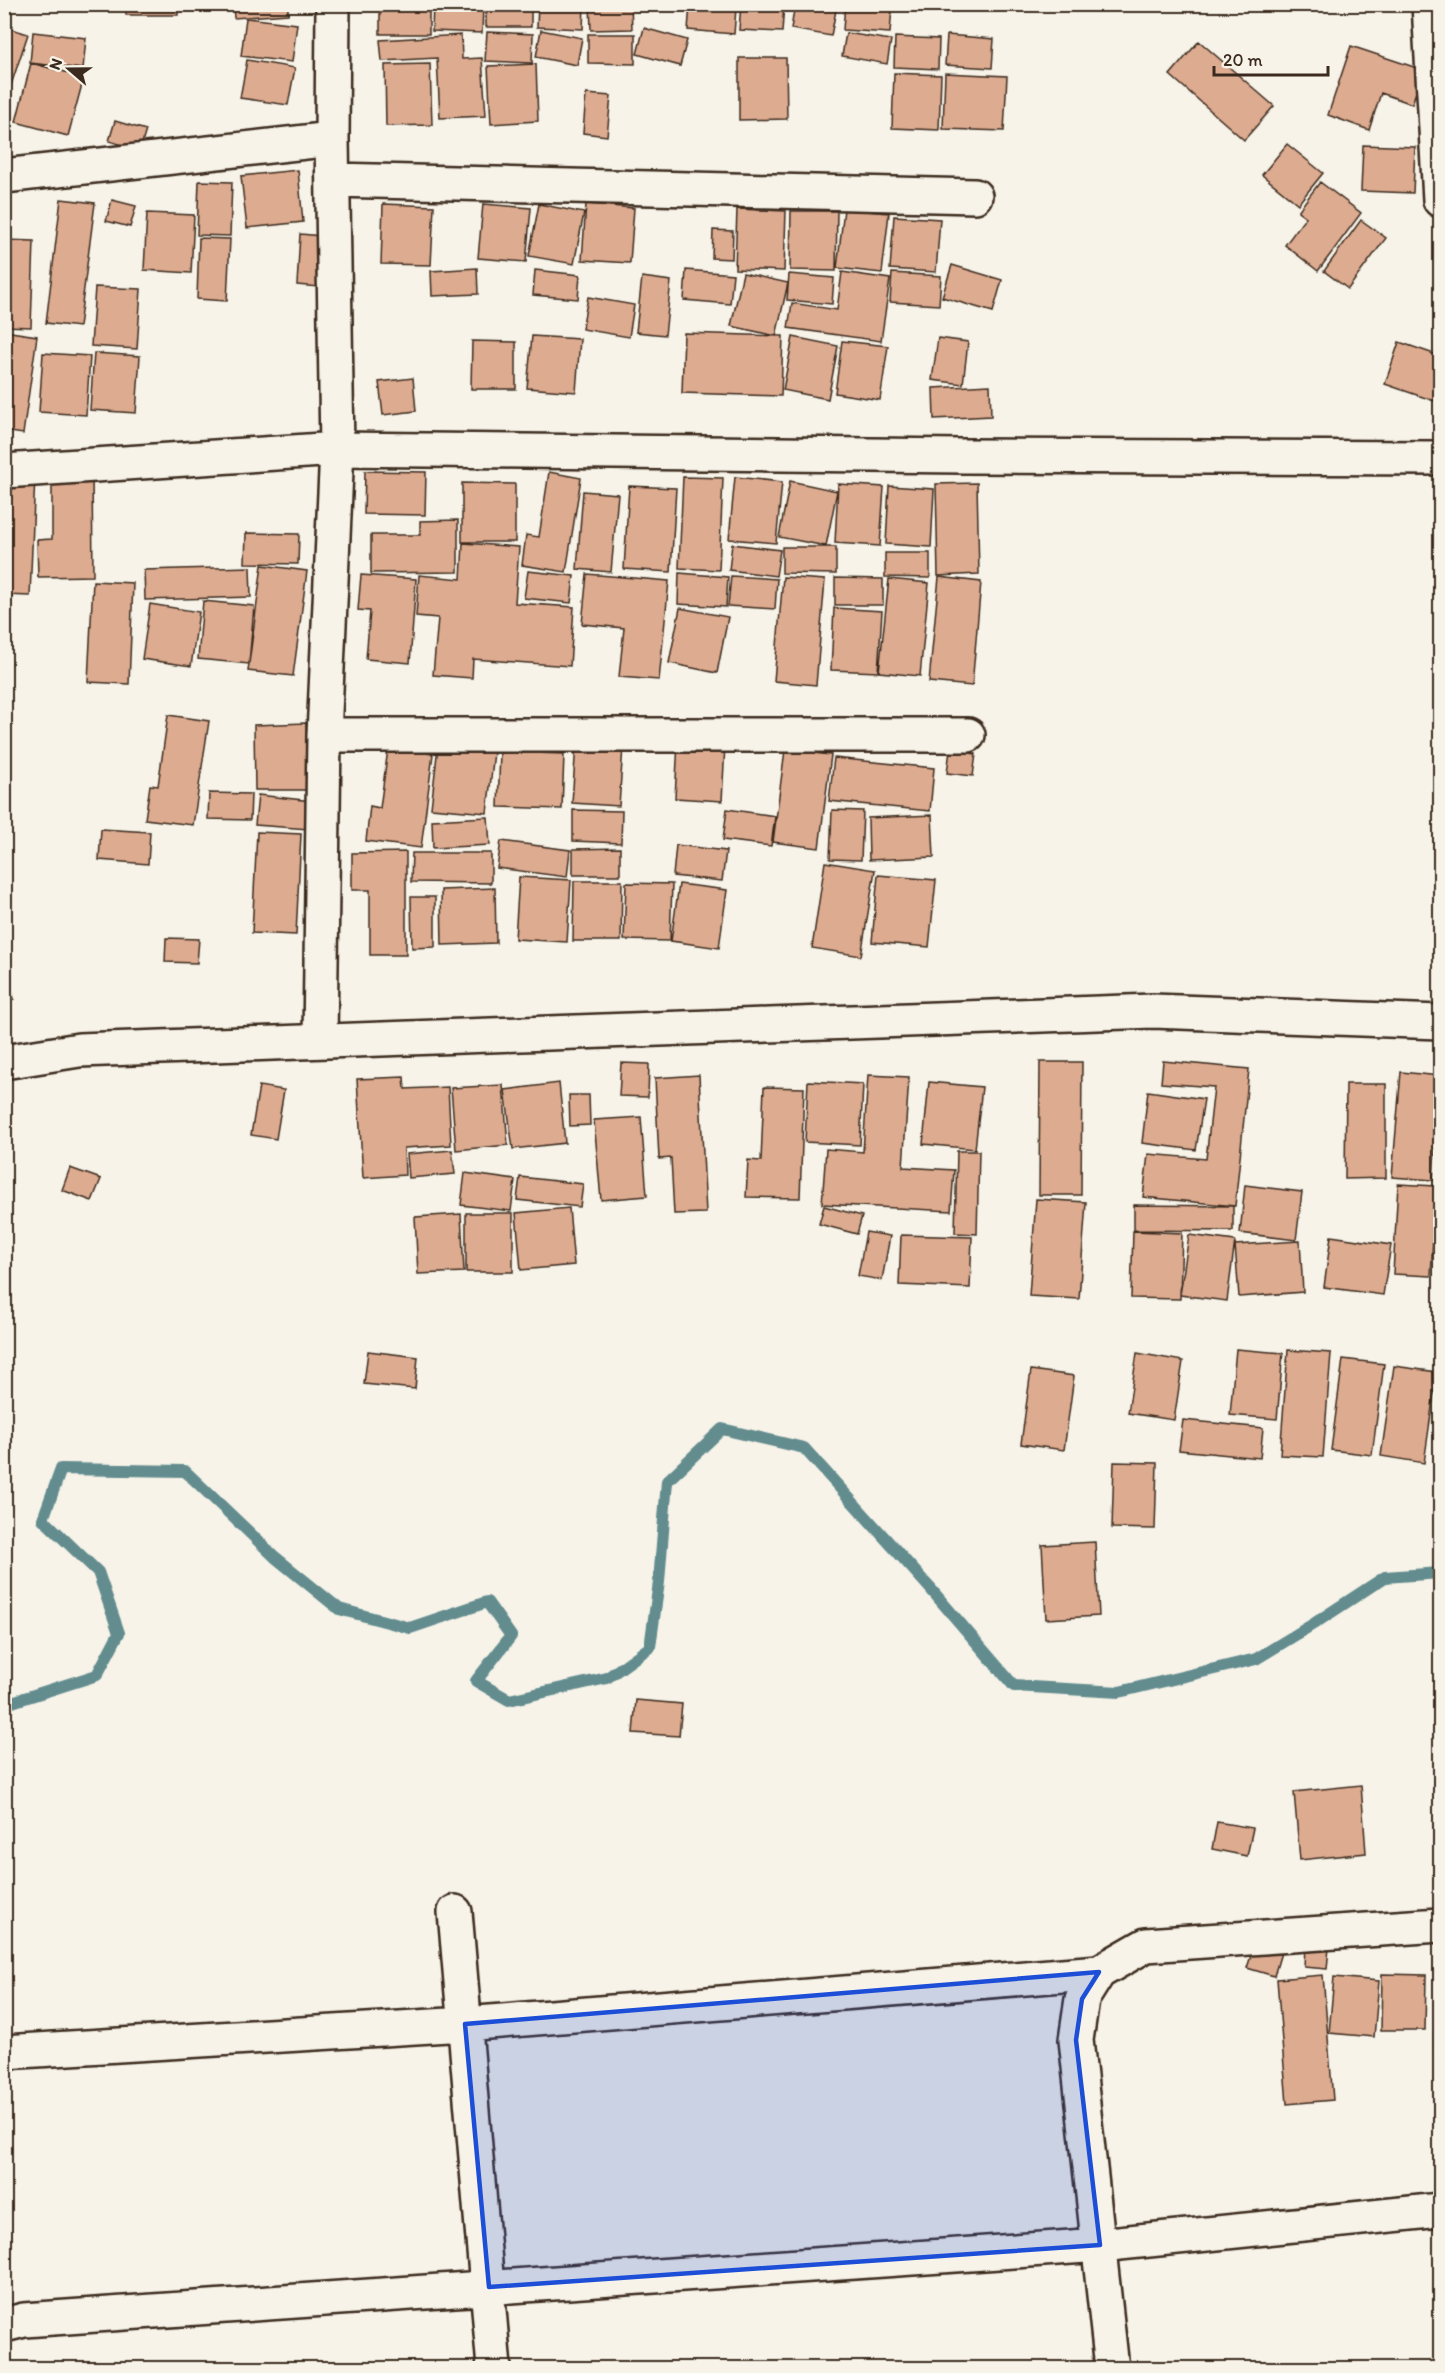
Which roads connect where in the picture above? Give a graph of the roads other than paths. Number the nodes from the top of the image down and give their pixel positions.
1 (333, 4) edge
2 (1429, 4) edge
3 (332, 139) junction
4 (4, 176) edge
5 (333, 180) junction
6 (975, 196) dead end
7 (1440, 200) edge
8 (337, 449) junction
9 (1440, 458) edge
10 (4, 471) edge
11 (324, 735) junction
12 (968, 735) dead end
13 (1440, 1022) edge
14 (320, 1041) junction
15 (4, 1062) edge
16 (455, 1912) dead end
17 (1440, 1925) edge
18 (1099, 1972) junction
19 (465, 2024) junction
20 (4, 2052) edge
21 (1440, 2211) edge
22 (1100, 2245) junction
23 (489, 2287) junction
24 (4, 2325) edge
25 (494, 2368) edge
26 (1112, 2368) edge

1 - 3 street
2 - 7 street
3 - 4 street
3 - 5 street
5 - 6 street
5 - 8 street
8 - 9 street
8 - 10 street
8 - 11 street
11 - 12 street
11 - 14 street
13 - 14 street
14 - 15 street
16 - 19 street
17 - 18 street
18 - 19 street
18 - 22 street
19 - 20 street
19 - 23 street
21 - 22 street
22 - 23 street
22 - 26 street
23 - 24 street
23 - 25 street

